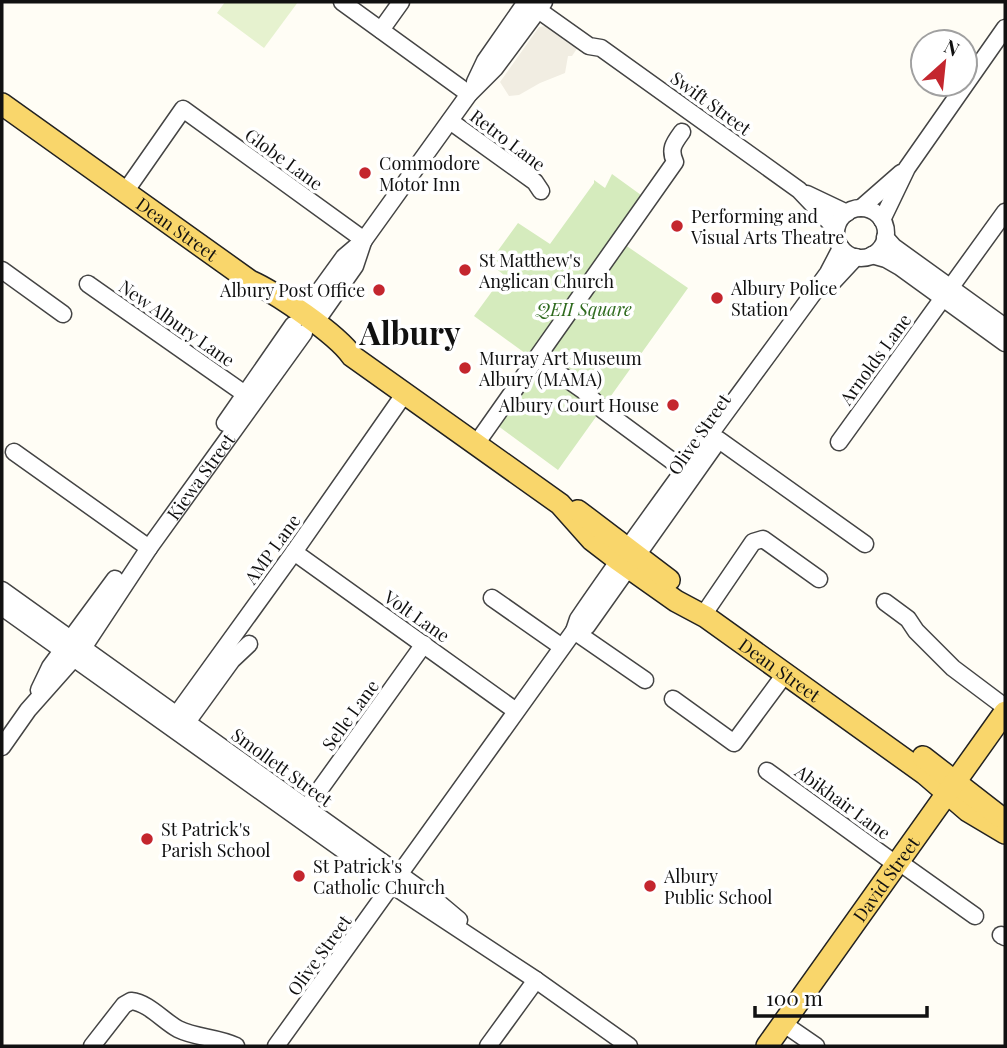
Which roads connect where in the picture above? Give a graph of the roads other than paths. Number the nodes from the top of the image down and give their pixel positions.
1 (342, 2) edge
2 (401, 2) edge
3 (536, 3) edge
4 (1005, 28) edge
5 (381, 30) junction
6 (469, 94) junction
7 (2, 104) edge
8 (2, 116) edge
9 (450, 121) junction
10 (682, 132) dead end
11 (907, 167) junction
12 (799, 190) junction
13 (541, 191) dead end
14 (125, 192) junction
15 (854, 210) junction
16 (1005, 212) edge
17 (881, 220) junction
18 (836, 229) junction
19 (885, 237) junction
20 (364, 240) junction
21 (841, 248) junction
22 (864, 256) junction
23 (2, 270) edge
24 (88, 284) dead end
25 (947, 293) junction
26 (62, 314) dead end
27 (303, 324) junction
28 (1005, 327) edge
29 (1005, 343) edge
30 (537, 358) junction
31 (405, 393) junction
32 (746, 393) junction
33 (249, 398) junction
34 (719, 440) junction
35 (839, 442) dead end
36 (476, 444) junction
37 (14, 452) dead end
38 (683, 469) junction
39 (865, 544) dead end
40 (145, 546) junction
41 (294, 552) junction
42 (628, 557) junction
43 (819, 579) dead end
44 (2, 590) edge
45 (492, 598) dead end
46 (885, 602) dead end
47 (2, 607) edge
48 (708, 608) junction
49 (574, 631) junction
50 (249, 644) dead end
51 (424, 644) junction
52 (562, 647) junction
53 (73, 648) junction
54 (785, 674) junction
55 (645, 680) dead end
56 (673, 699) dead end
57 (1005, 710) edge
58 (516, 711) junction
59 (178, 724) junction
60 (2, 747) edge
61 (767, 771) dead end
62 (951, 788) junction
63 (303, 814) junction
64 (1005, 820) edge
65 (1005, 833) edge
66 (898, 863) junction
67 (395, 880) junction
68 (975, 916) dead end
69 (536, 980) junction
70 (784, 1024) junction
71 (92, 1046) edge
72 (236, 1046) edge
73 (276, 1046) edge
74 (488, 1046) edge
75 (629, 1046) edge
76 (767, 1046) edge
77 (816, 1046) edge

1 - 5 street
2 - 5 street
3 - 6 street, Kiewa Street
3 - 12 street, Swift Street
4 - 11 street
5 - 6 street
6 - 9 street, Kiewa Street
7 - 14 main road, Dean Street
8 - 27 main road, Dean Street
9 - 13 street, Retro Lane
9 - 20 street, Kiewa Street
10 - 30 street
11 - 15 street
11 - 17 street
12 - 15 street, Swift Street
12 - 18 street, Swift Street
14 - 20 street, Globe Lane
14 - 27 main road, Dean Street
15 - 17 street
15 - 18 street
16 - 25 street, Arnolds Lane
17 - 19 street
18 - 21 street
19 - 22 street
19 - 25 street
20 - 27 street, Kiewa Street
21 - 22 street
21 - 32 street, Olive Street
22 - 25 street
22 - 32 street, Olive Street
23 - 26 street
24 - 33 street, New Albury Lane
25 - 28 street
25 - 29 street
25 - 35 street, Arnolds Lane
27 - 31 main road, Dean Street
27 - 33 street, Kiewa Street
30 - 36 street
30 - 38 street
31 - 36 main road, Dean Street
31 - 41 street, AMP Lane
32 - 34 street, Olive Street
32 - 38 street, Olive Street
33 - 40 street, Kiewa Street
34 - 39 street
34 - 42 street, Olive Street
36 - 42 main road, Dean Street
37 - 40 street
38 - 42 street, Olive Street
40 - 53 street, Kiewa Street
41 - 51 street, Volt Lane
41 - 59 street, AMP Lane
42 - 48 main road, Dean Street
42 - 49 street, Olive Street
42 - 54 main road, Dean Street
43 - 48 street
44 - 53 street, Smollett Street
45 - 52 street
46 - 57 street
47 - 53 street, Smollett Street
48 - 62 main road, Dean Street
49 - 52 street, Olive Street
49 - 55 street
50 - 59 street
51 - 58 street, Volt Lane
51 - 63 street, Selle Lane
52 - 58 street, Olive Street
53 - 59 street, Smollett Street
53 - 60 street, Kiewa Street
54 - 56 street
54 - 62 main road, Dean Street
57 - 62 main road, David Street
58 - 67 street, Olive Street
59 - 63 street, Smollett Street
61 - 66 street, Abikhair Lane
62 - 64 main road, Dean Street
62 - 65 main road, Dean Street
62 - 66 main road, David Street
63 - 67 street, Smollett Street
66 - 68 street, Abikhair Lane
66 - 70 main road, David Street
67 - 69 street, Smollett Street
67 - 73 street, Olive Street
69 - 74 street
69 - 75 street, Smollett Street
70 - 76 main road, David Street
70 - 77 street
71 - 72 street

